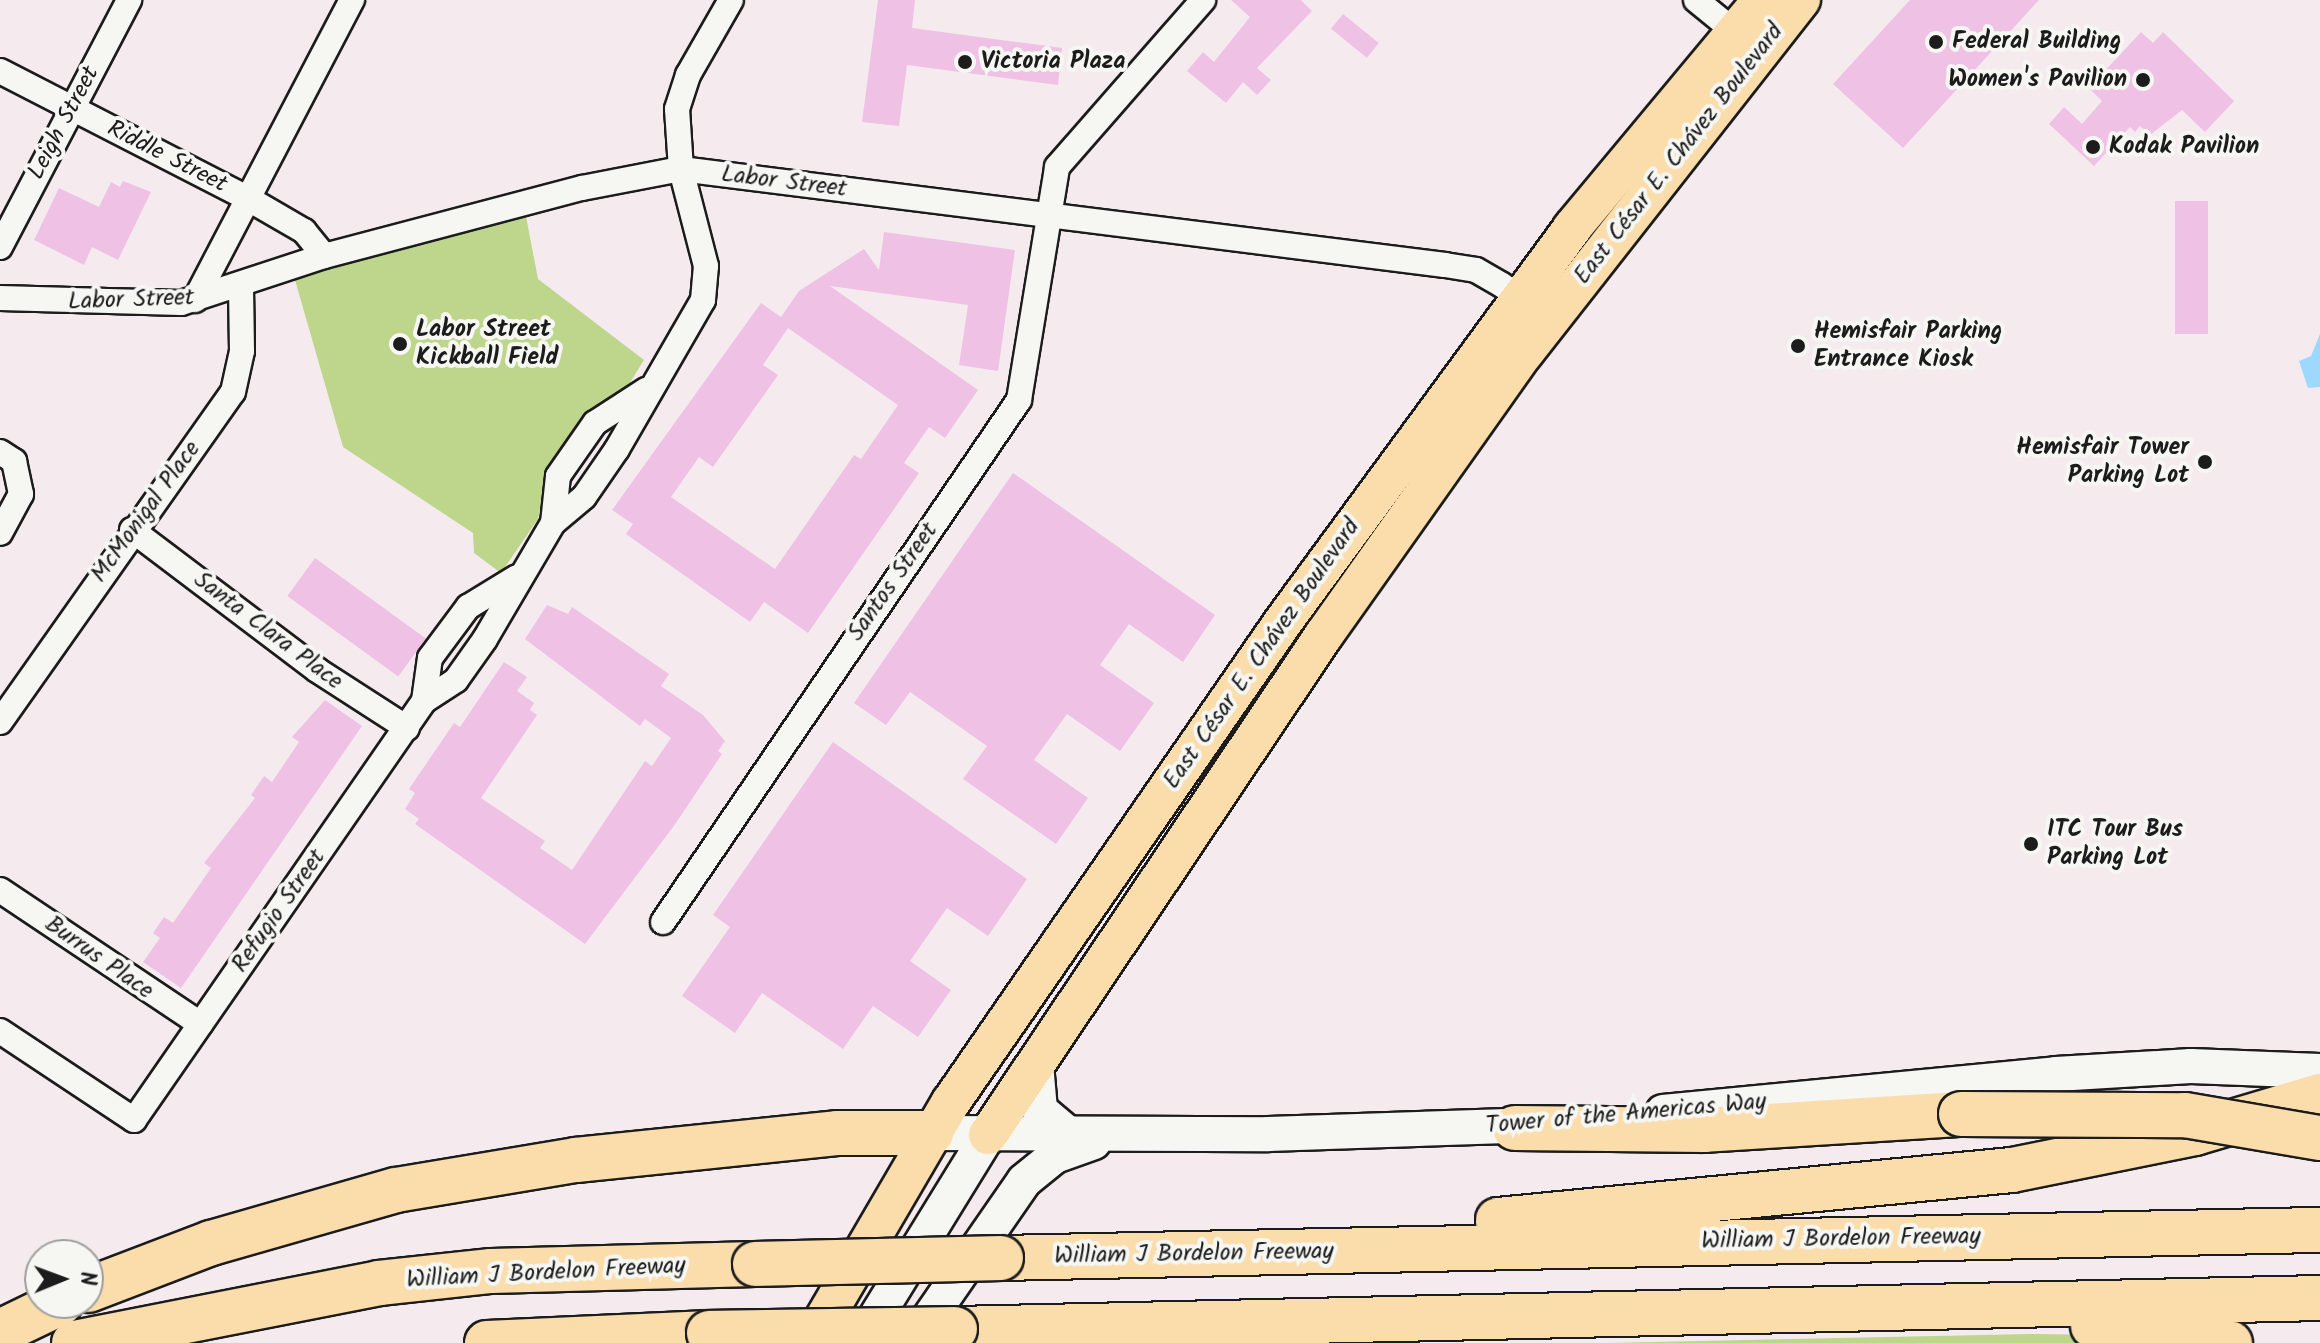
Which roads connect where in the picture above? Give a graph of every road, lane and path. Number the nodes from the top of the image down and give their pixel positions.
1 (129, 0) edge
2 (352, 0) edge
3 (731, 0) edge
4 (1203, 0) edge
5 (1696, 0) edge
6 (1762, 0) edge
7 (1801, 0) edge
8 (1748, 42) junction
9 (0, 71) edge
10 (72, 108) junction
11 (681, 169) junction
12 (247, 198) junction
13 (1044, 214) junction
14 (0, 247) edge
15 (324, 256) junction
16 (241, 287) junction
17 (0, 298) edge
18 (1519, 298) junction
19 (195, 300) junction
20 (1524, 353) junction
21 (651, 386) junction
22 (0, 452) edge
23 (553, 523) junction
24 (132, 530) junction
25 (0, 533) edge
26 (517, 577) junction
27 (424, 701) junction
28 (0, 722) edge
29 (407, 728) junction
30 (0, 890) edge
31 (663, 922) dead end
32 (1041, 973) junction
33 (1079, 1000) junction
34 (200, 1024) junction
35 (0, 1031) edge
36 (1036, 1064) junction
37 (2320, 1071) edge
38 (2320, 1096) edge
39 (1515, 1128) junction
40 (931, 1133) junction
41 (1069, 1134) junction
42 (1117, 1134) junction
43 (988, 1135) junction
44 (2320, 1138) edge
45 (2320, 1230) edge
46 (1151, 1254) junction
47 (104, 1284) edge
48 (2310, 1298) edge
49 (1963, 1310) junction
50 (27, 1319) edge
51 (0, 1332) edge
52 (74, 1343) edge
53 (487, 1343) edge
54 (810, 1343) edge
55 (860, 1343) edge
56 (912, 1343) edge
57 (2230, 1343) edge

1 - 10 street, Leigh Street
2 - 12 street
3 - 11 street, Refugio Street
4 - 13 street, Santos Street
5 - 8 street
6 - 8 main road, East César E. Chávez Boulevard
7 - 8 main road, East César E. Chávez Boulevard
8 - 18 main road, East César E. Chávez Boulevard
8 - 20 main road, East César E. Chávez Boulevard
9 - 10 street, Riddle Street
10 - 12 street, Riddle Street
10 - 14 street, Leigh Street
11 - 13 street, Labor Street
11 - 15 street, Labor Street
11 - 21 street, Refugio Street
12 - 15 street, Riddle Street
12 - 19 street
13 - 18 street, Labor Street
13 - 31 street, Santos Street
15 - 16 street, Labor Street
16 - 19 street, Labor Street
16 - 24 street, McMonigal Place
17 - 19 street, Labor Street
18 - 20 street
18 - 32 main road, East César E. Chávez Boulevard
20 - 33 main road, East César E. Chávez Boulevard
21 - 23 street, Refugio Street
21 - 23 street, Refugio Street
22 - 25 street
23 - 26 street, Refugio Street
24 - 28 street, McMonigal Place
24 - 29 street, Santa Clara Place
26 - 27 street, Refugio Street
26 - 27 street, Refugio Street
27 - 29 street, Refugio Street
29 - 34 street, Refugio Street
30 - 34 street, Burrus Place
32 - 33 main road
32 - 40 main road, East César E. Chávez Boulevard
33 - 36 main road, East César E. Chávez Boulevard
34 - 35 street, Refugio Street
36 - 41 main road
36 - 43 main road, East César E. Chávez Boulevard
37 - 39 main road, Tower of the Americas Way
38 - 46 highway
39 - 42 main road, Tower of the Americas Way
39 - 44 highway, bridge
40 - 43 main road, Tower of the Americas Way
40 - 47 highway
40 - 54 main road, East César E. Chávez Boulevard
41 - 42 main road, Tower of the Americas Way
41 - 43 main road, Tower of the Americas Way
42 - 56 main road
43 - 55 main road, East César E. Chávez Boulevard
45 - 46 highway, William J Bordelon Freeway
46 - 52 highway, William J Bordelon Freeway, bridge
48 - 49 highway
49 - 53 highway, bridge
49 - 57 highway
50 - 51 highway

